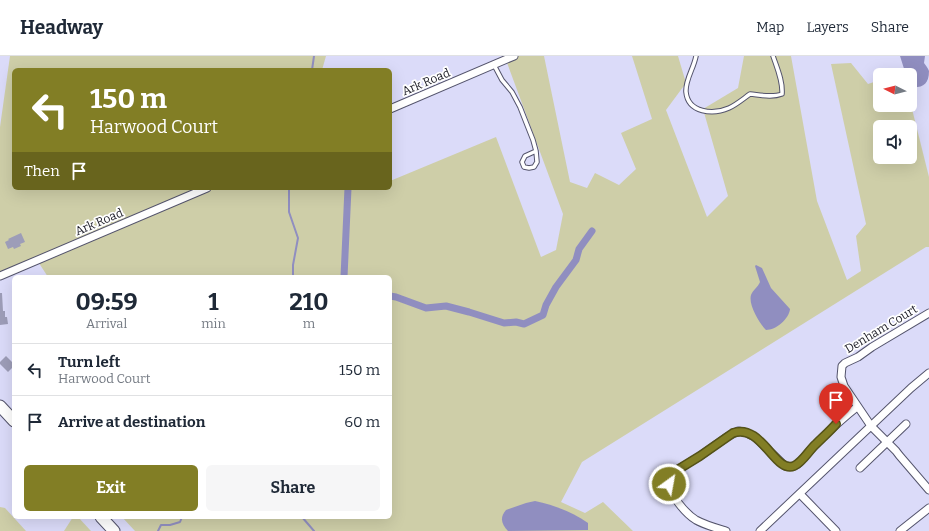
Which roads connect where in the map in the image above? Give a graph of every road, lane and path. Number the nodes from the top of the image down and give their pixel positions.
1 (514, 56) edge
2 (696, 56) edge
3 (773, 56) edge
4 (494, 65) junction
5 (392, 108) edge
6 (536, 151) junction
7 (202, 190) edge
8 (0, 276) edge
9 (929, 312) edge
10 (929, 372) edge
11 (0, 406) edge
12 (857, 407) junction
13 (12, 419) edge
14 (906, 424) dead end
15 (871, 426) junction
16 (888, 441) junction
17 (860, 468) dead end
18 (929, 490) edge
19 (800, 494) junction
20 (929, 508) edge
21 (103, 519) edge
22 (114, 531) edge
23 (726, 531) edge
24 (760, 531) edge
25 (836, 531) edge
26 (900, 531) edge

1 - 4 street, Ark Road
2 - 3 lane
4 - 5 street, Ark Road
4 - 6 lane
6 - 6 lane
7 - 8 street, Ark Road
9 - 12 street, Denham Court
10 - 15 street
11 - 13 main road
12 - 15 street, Denham Court
12 - 23 street
14 - 16 street
15 - 16 street, Denham Court
15 - 19 street
16 - 17 street
16 - 18 street, Denham Court
19 - 24 street
19 - 25 street
20 - 26 street
21 - 22 main road

